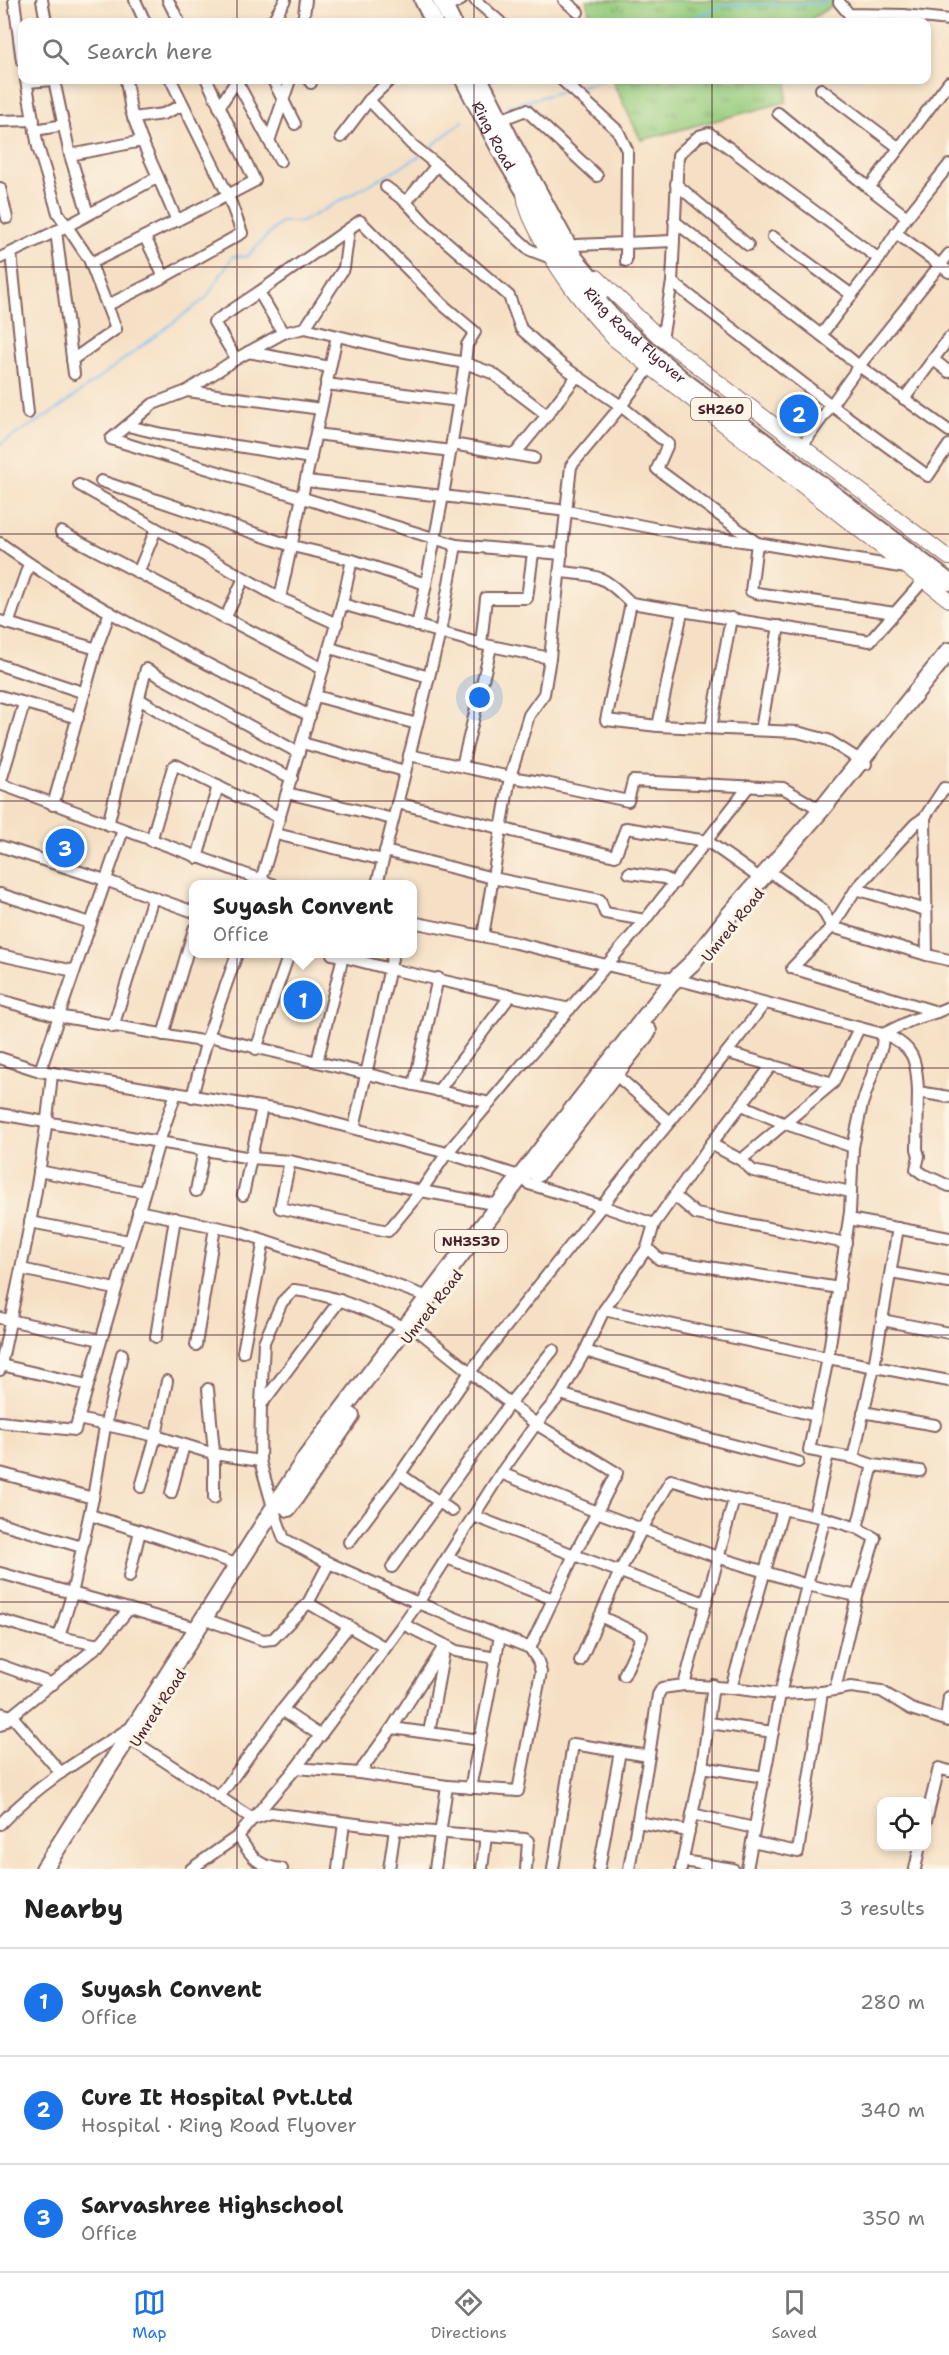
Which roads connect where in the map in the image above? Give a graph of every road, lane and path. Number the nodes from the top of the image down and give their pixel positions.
1 (14, 0) edge
2 (42, 0) edge
3 (135, 0) edge
4 (168, 0) edge
5 (285, 0) edge
6 (306, 0) edge
7 (423, 0) edge
8 (461, 0) edge
9 (475, 0) edge
10 (564, 0) edge
11 (839, 2) dead end
12 (446, 10) edge
13 (578, 12) dead end
14 (44, 18) edge
15 (143, 18) edge
16 (177, 18) edge
17 (276, 18) edge
18 (304, 18) edge
19 (432, 18) edge
20 (495, 18) edge
21 (949, 20) edge
22 (18, 30) edge
23 (949, 81) edge
24 (27, 84) edge
25 (54, 84) edge
26 (127, 84) edge
27 (173, 84) edge
28 (209, 84) edge
29 (233, 84) edge
30 (238, 84) edge
31 (275, 84) edge
32 (289, 84) edge
33 (386, 84) edge
34 (466, 84) edge
35 (482, 84) edge
36 (566, 84) edge
37 (821, 89) dead end
38 (284, 100) junction
39 (369, 100) junction
40 (183, 105) junction
41 (219, 107) junction
42 (778, 113) dead end
43 (133, 118) junction
44 (501, 120) junction
45 (0, 121) edge
46 (295, 124) dead end
47 (34, 125) junction
48 (63, 125) junction
49 (341, 137) dead end
50 (142, 141) junction
51 (269, 141) junction
52 (898, 147) junction
53 (70, 155) junction
54 (280, 161) dead end
55 (437, 165) junction
56 (949, 165) edge
57 (597, 176) dead end
58 (158, 177) junction
59 (676, 184) junction
60 (386, 187) dead end
61 (0, 188) edge
62 (530, 188) junction
63 (869, 188) junction
64 (228, 195) junction
65 (406, 202) junction
66 (88, 214) junction
67 (7, 218) dead end
68 (908, 218) junction
69 (177, 221) junction
70 (674, 221) junction
71 (62, 228) junction
72 (349, 230) junction
73 (896, 233) junction
74 (145, 237) junction
75 (773, 237) dead end
76 (673, 241) junction
77 (626, 242) junction
78 (576, 245) junction
79 (748, 245) dead end
80 (11, 253) junction
81 (949, 254) edge
82 (0, 258) edge
83 (551, 258) junction
84 (879, 259) junction
85 (626, 261) dead end
86 (91, 263) junction
87 (944, 268) edge
88 (164, 277) junction
89 (672, 282) junction
90 (259, 292) junction
91 (852, 295) junction
92 (108, 305) junction
93 (305, 328) junction
94 (283, 333) junction
95 (821, 335) junction
96 (337, 336) junction
97 (949, 338) edge
98 (662, 339) junction
99 (248, 352) junction
100 (236, 359) junction
101 (72, 360) junction
102 (934, 360) junction
103 (465, 363) junction
104 (859, 366) junction
105 (330, 367) junction
106 (649, 368) junction
107 (949, 372) edge
108 (74, 374) dead end
109 (577, 376) junction
110 (326, 384) junction
111 (187, 391) junction
112 (904, 399) junction
113 (459, 401) junction
114 (831, 405) junction
115 (621, 406) junction
116 (321, 409) junction
117 (28, 413) dead end
118 (547, 416) junction
119 (128, 426) junction
120 (949, 431) edge
121 (316, 434) junction
122 (949, 445) edge
123 (802, 446) junction
124 (452, 448) junction
125 (514, 454) junction
126 (311, 458) junction
127 (534, 458) dead end
128 (306, 480) junction
129 (101, 481) dead end
130 (79, 485) dead end
131 (443, 496) junction
132 (303, 499) junction
133 (567, 511) junction
134 (156, 529) junction
135 (61, 532) dead end
136 (435, 538) junction
137 (0, 543) edge
138 (757, 543) junction
139 (456, 545) junction
140 (292, 546) junction
141 (533, 553) junction
142 (562, 554) junction
143 (949, 558) edge
144 (352, 560) junction
145 (29, 564) junction
146 (909, 568) junction
147 (949, 570) edge
148 (560, 572) junction
149 (138, 573) junction
150 (244, 578) junction
151 (924, 580) junction
152 (949, 582) edge
153 (426, 584) junction
154 (280, 598) junction
155 (949, 600) edge
156 (631, 603) junction
157 (342, 604) junction
158 (110, 612) junction
159 (682, 612) junction
160 (895, 613) junction
161 (731, 618) junction
162 (225, 619) junction
163 (4, 623) edge
164 (337, 624) junction
165 (417, 626) junction
166 (779, 626) junction
167 (440, 633) junction
168 (486, 645) junction
169 (330, 648) junction
170 (97, 649) junction
171 (949, 651) edge
172 (550, 658) junction
173 (0, 664) edge
174 (949, 668) edge
175 (323, 669) junction
176 (429, 677) junction
177 (85, 693) junction
178 (0, 696) edge
179 (316, 696) junction
180 (139, 699) junction
181 (24, 704) junction
182 (310, 716) junction
183 (78, 718) junction
184 (417, 724) junction
185 (657, 726) junction
186 (711, 728) junction
187 (760, 729) junction
188 (300, 748) junction
189 (410, 755) junction
190 (863, 762) junction
191 (462, 766) junction
192 (405, 771) junction
193 (510, 777) junction
194 (292, 778) junction
195 (0, 784) edge
196 (218, 786) junction
197 (750, 786) junction
198 (949, 789) edge
199 (287, 793) junction
200 (398, 803) junction
201 (53, 805) junction
202 (821, 810) junction
203 (925, 817) junction
204 (280, 818) junction
205 (393, 819) junction
206 (108, 825) junction
207 (501, 828) junction
208 (123, 830) junction
209 (276, 834) junction
210 (151, 840) junction
211 (707, 841) junction
212 (0, 846) edge
213 (384, 856) junction
214 (197, 858) junction
215 (629, 873) dead end
216 (493, 878) junction
217 (769, 878) junction
218 (105, 880) junction
219 (255, 880) edge
220 (266, 880) edge
221 (378, 880) edge
222 (675, 882) junction
223 (856, 889) junction
224 (0, 894) edge
225 (153, 897) junction
226 (189, 910) edge
227 (926, 910) junction
228 (645, 921) junction
229 (90, 923) junction
230 (417, 923) edge
231 (832, 927) junction
232 (483, 936) junction
233 (189, 946) edge
234 (0, 955) edge
235 (927, 955) junction
236 (236, 958) edge
237 (288, 958) edge
238 (336, 958) edge
239 (348, 958) edge
240 (392, 958) edge
241 (949, 960) edge
242 (607, 966) junction
243 (390, 969) junction
244 (74, 971) junction
245 (438, 978) junction
246 (681, 981) junction
247 (511, 995) junction
248 (0, 1000) edge
249 (764, 1004) junction
250 (949, 1007) edge
251 (570, 1009) junction
252 (937, 1012) junction
253 (58, 1016) junction
254 (113, 1027) junction
255 (859, 1028) junction
256 (883, 1034) junction
257 (163, 1035) junction
258 (208, 1039) junction
259 (256, 1048) junction
260 (728, 1053) junction
261 (0, 1058) edge
262 (317, 1062) junction
263 (772, 1065) junction
264 (46, 1072) junction
265 (367, 1073) junction
266 (615, 1074) junction
267 (833, 1083) junction
268 (414, 1085) junction
269 (438, 1091) junction
270 (918, 1092) junction
271 (176, 1094) junction
272 (192, 1097) junction
273 (949, 1097) edge
274 (490, 1103) junction
275 (742, 1105) junction
276 (262, 1107) junction
277 (0, 1116) edge
278 (669, 1122) junction
279 (48, 1123) junction
280 (783, 1123) junction
281 (354, 1128) junction
282 (159, 1142) junction
283 (711, 1144) junction
284 (853, 1147) junction
285 (204, 1150) junction
286 (447, 1153) junction
287 (251, 1158) junction
288 (290, 1161) junction
289 (741, 1161) junction
290 (39, 1171) junction
291 (525, 1180) junction
292 (949, 1186) edge
293 (196, 1191) dead end
294 (421, 1191) junction
295 (144, 1192) junction
296 (851, 1192) junction
297 (243, 1195) dead end
298 (675, 1196) junction
299 (499, 1205) junction
300 (602, 1206) junction
301 (138, 1210) junction
302 (175, 1218) junction
303 (849, 1219) junction
304 (30, 1222) junction
305 (654, 1224) junction
306 (215, 1227) junction
307 (898, 1228) junction
308 (949, 1238) edge
309 (264, 1240) junction
310 (129, 1241) junction
311 (846, 1243) junction
312 (647, 1248) junction
313 (21, 1269) junction
314 (891, 1273) junction
315 (949, 1283) edge
316 (115, 1288) junction
317 (839, 1288) junction
318 (428, 1297) junction
319 (340, 1300) junction
320 (604, 1310) junction
321 (0, 1318) edge
322 (12, 1320) junction
323 (882, 1320) junction
324 (410, 1327) junction
325 (949, 1333) edge
326 (156, 1337) dead end
327 (100, 1340) junction
328 (196, 1345) dead end
329 (553, 1350) dead end
330 (585, 1351) junction
331 (243, 1352) dead end
332 (122, 1354) dead end
333 (828, 1358) junction
334 (874, 1367) junction
335 (1, 1368) edge
336 (470, 1372) junction
337 (167, 1381) dead end
338 (949, 1381) edge
339 (88, 1385) junction
340 (208, 1389) dead end
341 (561, 1394) junction
342 (510, 1403) junction
343 (261, 1404) junction
344 (863, 1412) junction
345 (816, 1416) junction
346 (78, 1419) junction
347 (0, 1422) edge
348 (536, 1424) junction
349 (935, 1425) dead end
350 (105, 1426) junction
351 (156, 1436) junction
352 (184, 1444) junction
353 (214, 1454) junction
354 (828, 1454) junction
355 (854, 1458) junction
356 (260, 1461) junction
357 (798, 1462) dead end
358 (873, 1465) junction
359 (920, 1471) dead end
360 (0, 1473) edge
361 (501, 1473) junction
362 (400, 1474) junction
363 (141, 1487) dead end
364 (171, 1493) dead end
365 (93, 1498) junction
366 (214, 1498) dead end
367 (734, 1499) junction
368 (438, 1501) junction
369 (783, 1509) junction
370 (452, 1511) dead end
371 (597, 1512) junction
372 (90, 1515) junction
373 (474, 1516) junction
374 (276, 1517) junction
375 (819, 1517) junction
376 (0, 1523) edge
377 (642, 1528) junction
378 (858, 1528) junction
379 (140, 1531) junction
380 (349, 1542) dead end
381 (82, 1547) junction
382 (574, 1555) junction
383 (717, 1557) junction
384 (447, 1558) junction
385 (329, 1563) junction
386 (239, 1566) junction
387 (392, 1567) dead end
388 (620, 1571) junction
389 (764, 1572) junction
390 (0, 1573) edge
391 (129, 1577) dead end
392 (807, 1585) junction
393 (72, 1594) junction
394 (856, 1596) junction
395 (553, 1599) junction
396 (308, 1603) junction
397 (418, 1603) junction
398 (705, 1603) junction
399 (129, 1609) junction
400 (600, 1616) junction
401 (0, 1620) edge
402 (403, 1624) junction
403 (205, 1625) junction
404 (349, 1626) junction
405 (500, 1636) junction
406 (59, 1637) junction
407 (99, 1645) junction
408 (445, 1645) junction
409 (384, 1647) junction
410 (530, 1648) junction
411 (496, 1658) junction
412 (580, 1661) dead end
413 (0, 1665) edge
414 (624, 1675) dead end
415 (53, 1684) junction
416 (684, 1685) junction
417 (713, 1685) junction
418 (731, 1688) junction
419 (835, 1689) junction
420 (822, 1692) junction
421 (780, 1694) junction
422 (949, 1697) edge
423 (282, 1710) junction
424 (0, 1713) edge
425 (12, 1716) junction
426 (947, 1721) edge
427 (710, 1723) junction
428 (0, 1725) edge
429 (142, 1726) junction
430 (392, 1728) junction
431 (429, 1732) junction
432 (772, 1732) junction
433 (321, 1736) junction
434 (480, 1740) junction
435 (132, 1741) junction
436 (620, 1751) junction
437 (649, 1756) junction
438 (702, 1767) junction
439 (296, 1768) junction
440 (949, 1771) edge
441 (62, 1773) junction
442 (359, 1773) junction
443 (764, 1777) junction
444 (447, 1786) junction
445 (470, 1788) junction
446 (219, 1797) junction
447 (931, 1803) edge
448 (692, 1814) junction
449 (253, 1819) junction
450 (637, 1822) junction
451 (344, 1823) junction
452 (0, 1824) edge
453 (754, 1828) junction
454 (395, 1829) junction
455 (689, 1831) junction
456 (439, 1832) junction
457 (238, 1836) junction
458 (486, 1836) junction
459 (752, 1842) junction
460 (919, 1851) edge
461 (682, 1865) edge
462 (44, 1869) edge
463 (54, 1869) edge
464 (191, 1869) edge
465 (282, 1869) edge
466 (338, 1869) edge
467 (389, 1869) edge
468 (435, 1869) edge
469 (482, 1869) edge
470 (526, 1869) edge
471 (553, 1869) edge
472 (599, 1869) edge
473 (629, 1869) edge
474 (733, 1869) edge
475 (747, 1869) edge
476 (915, 1869) edge

1 - 22 street
2 - 14 street
3 - 15 street
4 - 16 street
5 - 17 street
6 - 18 street
7 - 19 highway
8 - 12 street
9 - 20 street
10 - 13 street
11 - 21 street
23 - 52 street
24 - 47 street
25 - 48 street
26 - 43 street
27 - 40 street
28 - 41 street
29 - 41 street
30 - 51 street
31 - 38 street
32 - 38 street
33 - 39 street
34 - 62 highway, Ring Road / SH260
35 - 44 highway, Ring Road / SH260
36 - 77 street
37 - 52 street
38 - 46 street
38 - 51 street
39 - 49 street
39 - 55 street
40 - 43 street
40 - 64 street
41 - 64 street
42 - 63 street
43 - 50 street
44 - 57 street
44 - 62 highway, Ring Road / SH260
45 - 47 street
47 - 48 street
47 - 71 street
48 - 53 street
50 - 53 street
50 - 58 street
51 - 54 street
52 - 63 street
53 - 66 street
55 - 65 street
55 - 83 street
56 - 68 street
58 - 66 street
58 - 69 street
59 - 70 street
59 - 79 street
59 - 84 street
60 - 65 street
61 - 67 street
62 - 78 main road
62 - 83 main road
62 - 147 highway, Ring Road Flyover / SH260
62 - 152 highway, Ring Road Flyover / SH260
63 - 68 street
64 - 69 street
64 - 88 street
65 - 109 street
66 - 71 street
68 - 73 street
69 - 74 street
70 - 76 street
70 - 95 street
71 - 80 street
71 - 86 street
71 - 101 street
72 - 90 street
72 - 93 street
72 - 103 street
73 - 84 street
73 - 87 street
74 - 86 street
74 - 88 street
75 - 91 street
76 - 77 street
76 - 89 street
77 - 78 street
77 - 85 street
78 - 98 main road
80 - 82 street
80 - 117 street
81 - 87 street
83 - 106 main road
84 - 91 street
86 - 92 street
87 - 104 street
88 - 92 street
89 - 98 street
89 - 114 street
90 - 94 street
90 - 100 street
91 - 95 street
92 - 101 street
93 - 94 street
93 - 96 street
94 - 99 street
95 - 104 street
96 - 103 street
96 - 105 street
97 - 102 street
98 - 123 main road
99 - 100 street
99 - 105 street
100 - 111 street
101 - 108 street
102 - 107 street
102 - 112 street
103 - 113 street
103 - 118 street
104 - 112 street
104 - 114 street
105 - 110 street
106 - 115 street
106 - 146 main road
109 - 115 street
109 - 118 street
110 - 113 street
110 - 116 street
111 - 116 street
111 - 119 street
112 - 120 street
113 - 124 street
114 - 122 street
114 - 123 street
115 - 133 street
115 - 138 street
116 - 121 street
118 - 125 street
119 - 126 street
119 - 132 street
121 - 124 street
121 - 126 street
123 - 143 main road
124 - 125 street
124 - 131 street
125 - 127 street
126 - 128 street
128 - 131 street
128 - 132 street
129 - 140 street
130 - 134 street
131 - 133 street
131 - 136 street
132 - 136 street
132 - 140 street
133 - 138 street
133 - 142 street
134 - 149 street
134 - 150 street
135 - 149 street
136 - 139 street
136 - 153 street
137 - 145 street
138 - 146 street
138 - 160 street
139 - 141 street
139 - 167 street
140 - 144 street
140 - 154 street
141 - 142 street
141 - 168 street
142 - 148 street
144 - 153 street
144 - 157 street
145 - 158 street
145 - 163 street
146 - 151 main road
148 - 156 street
148 - 172 street
149 - 162 street
150 - 154 street
150 - 162 street
151 - 155 main road
151 - 160 street
153 - 165 street
154 - 164 street
156 - 159 street
156 - 185 street
157 - 164 street
157 - 165 street
158 - 170 street
158 - 182 street
159 - 161 street
159 - 185 street
160 - 166 street
161 - 166 street
161 - 186 street
162 - 175 street
163 - 170 street
164 - 169 street
165 - 167 street
166 - 187 street
167 - 168 street
167 - 176 street
168 - 172 street
168 - 191 street
169 - 175 street
169 - 176 street
170 - 177 street
171 - 190 highway, NH353D
172 - 193 street
173 - 177 street
174 - 190 highway, Umred Road / NH353D
175 - 179 street
176 - 184 street
177 - 183 street
178 - 181 street
179 - 182 street
179 - 184 street
180 - 188 street
180 - 194 street
180 - 206 street
181 - 183 street
181 - 195 street
182 - 188 street
183 - 201 street
184 - 189 street
185 - 186 street
186 - 187 street
187 - 190 street
188 - 192 street
188 - 194 street
189 - 191 street
189 - 192 street
190 - 202 highway, NH353D
190 - 217 highway, Umred Road / NH353D
191 - 193 street
192 - 200 street
193 - 197 street
193 - 207 street
194 - 199 street
195 - 201 street
196 - 204 street
196 - 210 street
196 - 214 street
197 - 202 street
197 - 211 street
198 - 203 street
199 - 204 street
199 - 205 street
200 - 205 street
200 - 207 street
201 - 206 street
202 - 217 highway, NH353D
203 - 223 street
203 - 227 street
204 - 209 street
205 - 213 street
206 - 208 street
207 - 211 street
207 - 216 street
208 - 210 street
208 - 218 street
209 - 213 street
209 - 220 street
210 - 214 street
211 - 217 street
211 - 222 street
212 - 218 street
213 - 216 street
213 - 221 street
214 - 219 street
215 - 222 street
216 - 228 street
216 - 232 street
217 - 231 street
217 - 246 highway, NH353D
218 - 225 street
218 - 229 street
222 - 228 street
223 - 227 street
223 - 231 street
224 - 229 street
225 - 226 street
225 - 254 street
227 - 235 street
228 - 242 street
229 - 244 street
230 - 232 street
231 - 235 street
231 - 252 street
232 - 242 street
233 - 257 street
234 - 244 street
235 - 241 street
236 - 258 street
237 - 259 street
238 - 262 street
239 - 243 street
240 - 243 street
242 - 246 street
242 - 251 street
243 - 245 street
243 - 265 street
244 - 253 street
245 - 247 street
245 - 268 street
246 - 249 street
246 - 266 highway, Umred Road / NH353D
246 - 291 highway, NH353D
247 - 251 street
247 - 269 street
248 - 253 street
249 - 255 street
249 - 260 street
250 - 252 street
251 - 274 street
252 - 256 street
253 - 254 street
253 - 264 street
254 - 257 street
255 - 256 street
255 - 267 street
256 - 270 street
256 - 284 street
257 - 258 street
258 - 259 street
258 - 272 street
259 - 262 street
260 - 263 street
260 - 278 street
261 - 264 street
262 - 265 street
263 - 267 street
263 - 275 street
264 - 271 street
264 - 279 street
265 - 268 street
265 - 281 street
266 - 278 street
266 - 291 highway, Umred Road / NH353D
267 - 280 street
268 - 269 street
269 - 274 street
270 - 273 street
270 - 292 street
271 - 272 street
271 - 282 street
272 - 276 street
274 - 286 street
275 - 280 street
275 - 283 street
276 - 281 street
276 - 287 street
277 - 279 street
278 - 300 street
279 - 282 street
279 - 290 street
280 - 284 street
280 - 289 street
281 - 286 street
282 - 285 street
282 - 295 street
283 - 289 street
283 - 298 street
284 - 296 street
285 - 287 street
285 - 293 street
286 - 291 street
286 - 294 street
287 - 288 street
287 - 297 street
288 - 294 street
288 - 294 street
289 - 296 street
290 - 295 street
290 - 304 street
291 - 299 highway, NH353D
291 - 300 street
291 - 324 highway, Umred Road / NH353D
294 - 299 street
295 - 301 street
296 - 303 street
298 - 305 street
298 - 311 street
299 - 318 highway, NH353D
300 - 305 street
300 - 336 street
301 - 302 street
301 - 310 street
302 - 306 street
302 - 326 street
303 - 307 street
303 - 311 street
304 - 310 street
304 - 313 street
305 - 312 street
306 - 309 street
306 - 328 street
307 - 308 street
307 - 314 street
309 - 318 street
309 - 331 street
310 - 316 street
311 - 317 street
312 - 317 street
312 - 320 street
313 - 316 street
313 - 322 street
314 - 315 street
314 - 323 street
316 - 327 street
317 - 333 street
318 - 324 highway, NH353D
319 - 324 street
319 - 343 street
319 - 343 street
320 - 330 street
320 - 333 street
321 - 322 street
322 - 327 street
322 - 335 street
323 - 325 street
323 - 334 street
324 - 336 street
324 - 374 highway, NH353D
327 - 339 street
329 - 342 street
330 - 341 street
330 - 345 street
332 - 350 street
333 - 334 street
333 - 345 street
334 - 338 street
334 - 344 street
335 - 339 street
336 - 342 street
336 - 362 street
337 - 351 street
339 - 346 street
340 - 353 street
341 - 348 street
341 - 357 street
342 - 348 street
342 - 368 street
343 - 356 street
344 - 349 street
344 - 355 street
345 - 354 street
346 - 347 street
346 - 350 street
348 - 361 street
348 - 371 street
350 - 351 street
350 - 365 street
351 - 352 street
351 - 363 street
352 - 353 street
352 - 364 street
353 - 356 street
353 - 366 street
354 - 355 street
354 - 375 street
355 - 358 street
356 - 374 street
358 - 359 street
358 - 378 street
360 - 365 street
361 - 371 street
361 - 373 street
362 - 368 street
362 - 380 street
365 - 372 street
367 - 369 street
367 - 377 street
367 - 383 street
368 - 370 street
368 - 387 street
369 - 375 street
369 - 389 street
371 - 377 street
371 - 382 street
372 - 379 street
372 - 381 street
373 - 382 street
373 - 384 street
374 - 385 street
374 - 386 highway, NH353D
374 - 403 highway, NH353D
375 - 378 street
375 - 392 street
376 - 381 street
377 - 383 street
377 - 388 street
378 - 394 street
379 - 386 street
379 - 391 street
381 - 393 street
382 - 388 street
382 - 395 street
383 - 389 street
383 - 398 street
384 - 395 street
384 - 397 street
385 - 396 street
385 - 397 street
386 - 403 highway, NH353D
388 - 398 street
388 - 400 street
389 - 392 street
389 - 418 street
390 - 393 street
392 - 394 street
392 - 421 street
393 - 399 street
393 - 406 street
394 - 419 street
395 - 410 street
396 - 403 street
396 - 404 street
397 - 402 street
397 - 405 street
398 - 416 street
399 - 403 street
399 - 407 street
400 - 412 street
400 - 414 street
401 - 406 street
402 - 408 street
402 - 409 street
403 - 429 highway, NH353D
404 - 409 street
404 - 423 street
405 - 410 street
405 - 411 street
406 - 407 street
407 - 415 street
408 - 411 street
408 - 430 street
408 - 431 street
409 - 433 street
410 - 445 street
411 - 434 street
413 - 415 street
415 - 425 street
416 - 417 street
416 - 437 street
417 - 418 street
417 - 427 street
418 - 421 street
419 - 420 street
419 - 426 street
420 - 421 street
420 - 459 street
421 - 432 street
422 - 426 street
423 - 433 street
423 - 446 street
424 - 425 street
425 - 428 street
425 - 441 street
427 - 432 street
427 - 438 street
429 - 435 highway, NH353D
429 - 441 street
430 - 431 street
430 - 442 street
431 - 434 street
432 - 443 street
433 - 439 street
434 - 445 street
435 - 446 street
435 - 462 highway, NH353D
435 - 463 highway, Umred Road / NH353D
436 - 437 street
436 - 471 street
436 - 472 street
437 - 450 street
438 - 443 street
438 - 448 street
439 - 442 street
439 - 449 street
440 - 447 street
441 - 452 street
442 - 444 street
443 - 453 street
444 - 445 street
444 - 456 street
446 - 449 street
448 - 453 street
448 - 455 street
449 - 451 street
449 - 457 street
450 - 455 street
450 - 473 street
451 - 454 street
451 - 466 street
453 - 459 street
454 - 456 street
454 - 467 street
455 - 461 street
456 - 458 street
456 - 468 street
457 - 464 street
457 - 465 street
458 - 469 street
458 - 470 street
459 - 475 street
460 - 476 street
461 - 474 street

